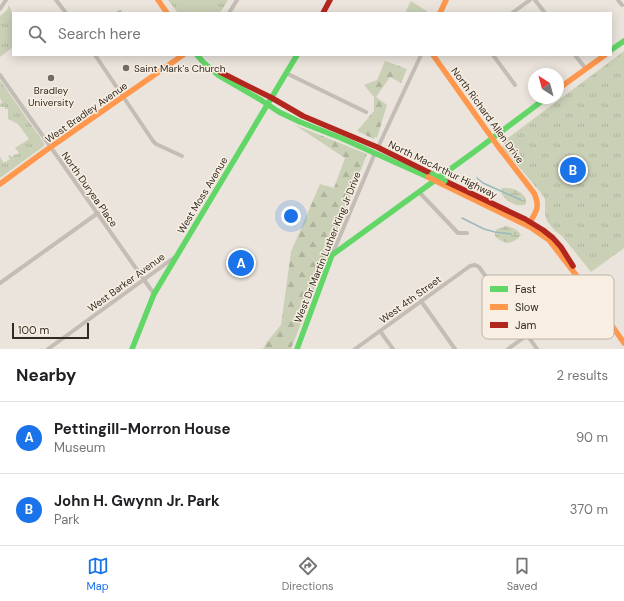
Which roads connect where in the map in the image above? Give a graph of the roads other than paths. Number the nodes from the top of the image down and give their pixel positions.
1 (6, 0) edge
2 (56, 0) edge
3 (158, 0) edge
4 (237, 0) edge
5 (330, 0) edge
6 (446, 0) edge
7 (530, 0) edge
8 (535, 0) edge
9 (618, 0) edge
10 (622, 5) dead end
11 (0, 9) edge
12 (65, 12) edge
13 (166, 12) edge
14 (230, 12) edge
15 (323, 12) edge
16 (440, 12) edge
17 (513, 12) edge
18 (543, 12) edge
19 (624, 41) edge
20 (612, 49) edge
21 (96, 56) edge
22 (181, 56) edge
23 (198, 56) edge
24 (296, 56) edge
25 (421, 56) edge
26 (434, 56) edge
27 (494, 56) edge
28 (577, 56) edge
29 (604, 56) edge
30 (211, 69) junction
31 (586, 69) junction
32 (286, 73) junction
33 (0, 74) edge
34 (515, 85) dead end
35 (564, 85) edge
36 (123, 96) junction
37 (272, 98) junction
38 (538, 104) edge
39 (267, 105) junction
40 (366, 112) dead end
41 (492, 138) junction
42 (51, 147) junction
43 (380, 149) junction
44 (375, 153) junction
45 (182, 156) dead end
46 (430, 176) junction
47 (444, 182) junction
48 (0, 184) edge
49 (419, 192) junction
50 (536, 212) junction
51 (98, 213) junction
52 (521, 218) junction
53 (530, 222) junction
54 (540, 228) junction
55 (467, 233) dead end
56 (332, 255) junction
57 (175, 257) junction
58 (485, 275) edge
59 (576, 275) edge
60 (578, 275) edge
61 (144, 280) junction
62 (0, 283) edge
63 (154, 294) junction
64 (421, 301) junction
65 (614, 329) edge
66 (380, 331) junction
67 (522, 339) edge
68 (530, 339) edge
69 (624, 343) edge
70 (48, 349) edge
71 (132, 349) edge
72 (297, 349) edge
73 (355, 349) edge
74 (393, 349) edge
75 (455, 349) edge
76 (508, 349) edge
77 (537, 349) edge

1 - 11 street
2 - 12 street
3 - 13 main road
4 - 14 street
5 - 15 main road
6 - 16 main road
7 - 17 street
8 - 18 street
9 - 10 street
19 - 20 main road
21 - 36 street
22 - 36 main road, West Bradley Avenue
23 - 30 main road
24 - 32 main road, West Moss Avenue
25 - 43 street
26 - 41 main road, North Richard Allen Drive
27 - 34 street
28 - 31 street
29 - 31 main road
30 - 37 main road, North MacArthur Highway
30 - 39 main road, North MacArthur Highway
31 - 35 main road
32 - 37 main road, West Moss Avenue
32 - 40 street
33 - 42 street, North Duryea Place
36 - 42 main road, West Bradley Avenue
36 - 45 street
37 - 39 main road, West Moss Avenue
37 - 43 main road, North MacArthur Highway
38 - 41 main road
39 - 44 main road, North MacArthur Highway
39 - 57 main road, West Moss Avenue
41 - 49 main road
41 - 50 main road, North Richard Allen Drive
42 - 48 main road, West Bradley Avenue
42 - 51 street, North Duryea Place
43 - 46 main road, North MacArthur Highway
44 - 46 main road, North MacArthur Highway
44 - 56 street, West Dr Martin Luther King Jr Drive
46 - 47 main road, North MacArthur Highway, bridge
47 - 52 main road, North MacArthur Highway
47 - 59 main road, North MacArthur Highway
49 - 55 street
49 - 56 main road
50 - 52 main road
50 - 53 main road
50 - 54 main road, North Richard Allen Drive
51 - 61 street, North Duryea Place
51 - 62 street
52 - 53 main road, North MacArthur Highway
53 - 54 main road, North MacArthur Highway
54 - 60 main road, North MacArthur Highway
56 - 72 main road, West Dr Martin Luther King Jr Drive
57 - 61 street, West Barker Avenue
57 - 63 main road, West Moss Avenue
58 - 64 street, West 4th Street
61 - 63 street, North Duryea Place
61 - 70 street, West Barker Avenue
63 - 71 main road, West Moss Avenue
64 - 66 street, West 4th Street
64 - 75 street
65 - 69 main road, North MacArthur Highway
66 - 73 street, West 4th Street
66 - 74 street
67 - 76 street
68 - 77 street

